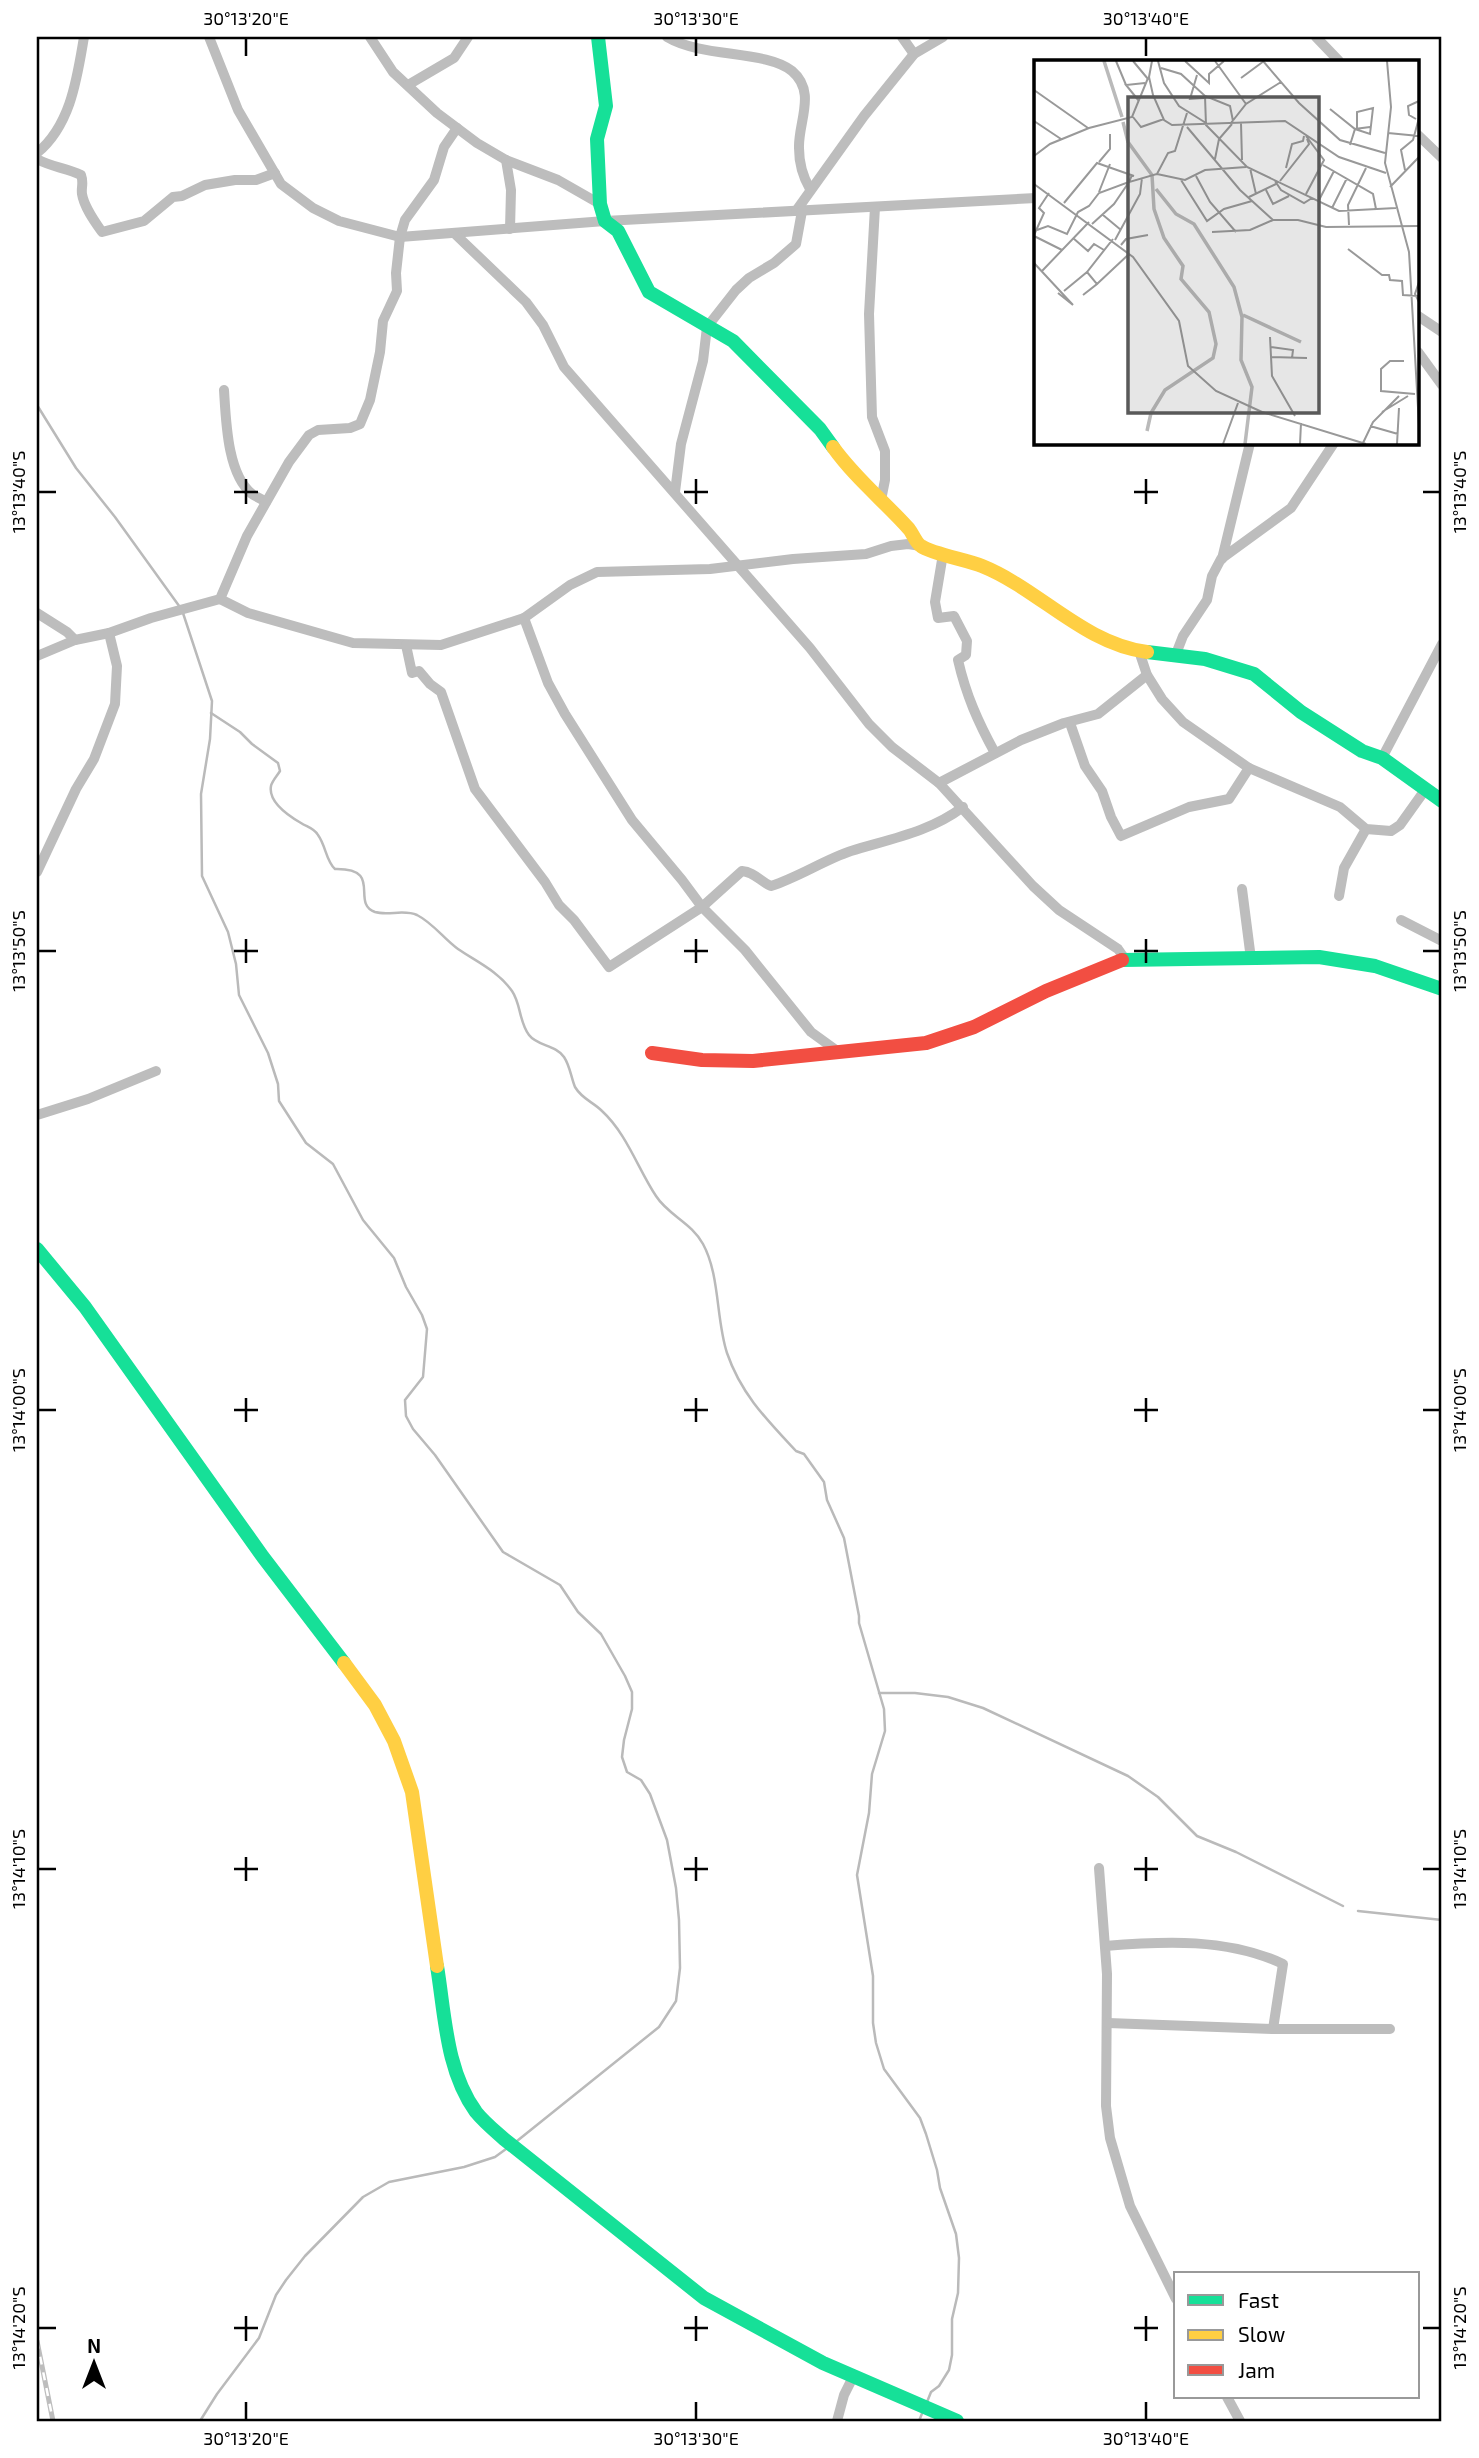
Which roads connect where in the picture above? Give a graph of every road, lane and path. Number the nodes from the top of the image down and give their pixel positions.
1 (84, 37) edge
2 (209, 37) edge
3 (370, 37) edge
4 (468, 37) edge
5 (598, 37) edge
6 (667, 37) edge
7 (902, 37) edge
8 (943, 37) edge
9 (1316, 37) edge
10 (914, 54) junction
11 (1338, 60) edge
12 (408, 85) junction
13 (457, 128) junction
14 (1420, 138) edge
15 (37, 153) edge
16 (1442, 158) edge
17 (37, 159) edge
18 (506, 160) junction
19 (275, 173) junction
20 (810, 189) junction
21 (1034, 198) edge
22 (600, 204) junction
23 (875, 207) junction
24 (799, 211) junction
25 (605, 221) junction
26 (510, 229) junction
27 (454, 233) junction
28 (400, 237) junction
29 (1420, 317) edge
30 (707, 327) junction
31 (1442, 332) edge
32 (1420, 355) edge
33 (1442, 385) edge
34 (224, 390) dead end
35 (1250, 444) edge
36 (1333, 444) edge
37 (675, 492) junction
38 (881, 500) junction
39 (266, 502) junction
40 (921, 546) junction
41 (943, 554) junction
42 (1221, 559) junction
43 (737, 564) junction
44 (220, 599) junction
45 (37, 613) edge
46 (524, 618) junction
47 (109, 633) junction
48 (75, 640) junction
49 (1442, 644) edge
50 (407, 645) junction
51 (1139, 651) junction
52 (1176, 654) junction
53 (37, 656) edge
54 (1147, 675) junction
55 (1070, 723) junction
56 (995, 753) junction
57 (1382, 758) junction
58 (1249, 768) junction
59 (939, 783) junction
60 (1425, 790) junction
61 (1442, 801) edge
62 (963, 807) junction
63 (1366, 829) junction
64 (37, 872) edge
65 (1242, 889) dead end
66 (1339, 896) dead end
67 (702, 908) junction
68 (1401, 919) dead end
69 (1442, 941) edge
70 (1125, 959) junction
71 (1251, 959) junction
72 (1442, 989) edge
73 (652, 1053) dead end
74 (841, 1053) junction
75 (156, 1071) dead end
76 (37, 1115) edge
77 (37, 1249) edge
78 (1099, 1868) dead end
79 (1105, 1946) junction
80 (1108, 2023) junction
81 (1273, 2029) junction
82 (1390, 2029) dead end
83 (1174, 2295) edge
84 (854, 2375) junction
85 (1228, 2398) edge
86 (838, 2421) edge
87 (957, 2421) edge
88 (1240, 2421) edge

1 - 15 street
2 - 19 street
3 - 12 street
4 - 12 street
5 - 22 street
6 - 20 street
7 - 10 street
8 - 10 street
9 - 11 street
10 - 20 street
12 - 13 street
13 - 18 street
13 - 28 street
14 - 16 street
17 - 19 street
18 - 22 street
18 - 26 street
19 - 28 street
20 - 24 street
21 - 23 street
22 - 25 street
23 - 24 street
23 - 38 street
24 - 25 street
24 - 30 street
25 - 26 street
25 - 30 street
26 - 27 street
27 - 28 street
27 - 37 street
28 - 39 street
29 - 31 street
30 - 37 street
30 - 38 street
32 - 33 street
34 - 39 street
35 - 42 street
36 - 42 street
37 - 43 street
38 - 40 street
39 - 44 street
40 - 41 street
40 - 43 street
41 - 51 street
41 - 56 street
42 - 52 street
43 - 46 street
43 - 59 street
44 - 47 street
44 - 50 street
45 - 48 street
46 - 50 street
46 - 67 street
47 - 48 street
47 - 64 street
48 - 53 street
49 - 57 street
50 - 67 street
51 - 52 street
51 - 54 street
52 - 57 street
54 - 55 street
54 - 58 street
55 - 56 street
55 - 58 street
56 - 59 street
57 - 60 street
58 - 63 street
59 - 62 street
60 - 61 street
60 - 63 street
62 - 67 street
62 - 70 street
63 - 66 street
65 - 71 street
67 - 74 street
68 - 69 street
70 - 71 street
70 - 74 street
71 - 72 street
73 - 74 street
75 - 76 street
77 - 84 street
78 - 79 street
79 - 80 street
79 - 81 street
80 - 81 street
80 - 83 street
81 - 82 street
84 - 86 street
84 - 87 street
85 - 88 street

